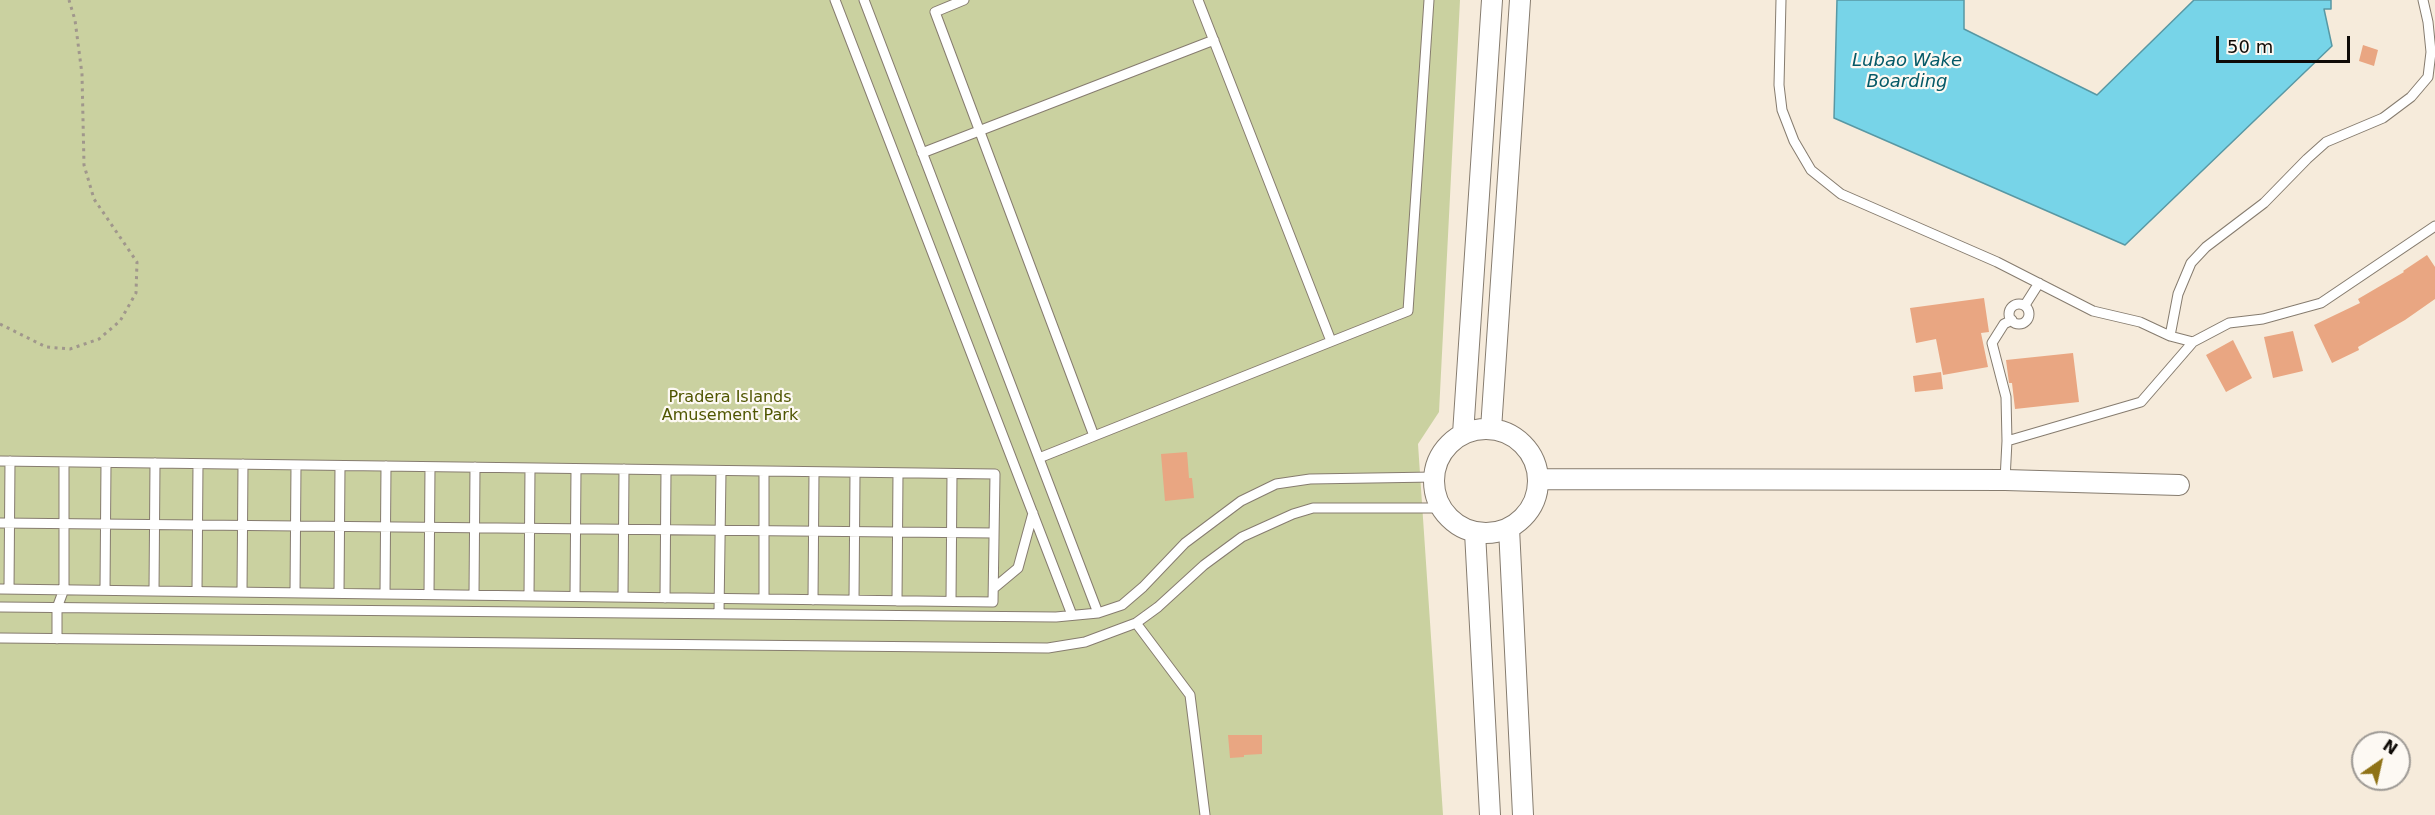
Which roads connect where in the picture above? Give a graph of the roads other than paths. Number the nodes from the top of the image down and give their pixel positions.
1 (835, 0) edge
2 (864, 0) edge
3 (964, 0) edge
4 (1198, 0) edge
5 (1429, 0) edge
6 (1492, 0) edge
7 (1520, 0) edge
8 (1781, 0) edge
9 (2422, 0) edge
10 (1214, 39) junction
11 (979, 131) junction
12 (922, 153) junction
13 (2435, 226) edge
14 (2039, 283) junction
15 (2025, 306) junction
16 (2012, 320) junction
17 (2170, 336) junction
18 (1331, 341) junction
19 (2193, 342) junction
20 (1491, 429) junction
21 (1463, 434) junction
22 (1094, 436) junction
23 (2007, 441) junction
24 (1039, 458) junction
25 (5, 461) edge
26 (64, 462) junction
27 (106, 463) junction
28 (155, 463) junction
29 (198, 464) junction
30 (243, 464) junction
31 (296, 465) junction
32 (340, 466) junction
33 (386, 466) junction
34 (430, 467) junction
35 (475, 467) junction
36 (530, 468) junction
37 (576, 469) junction
38 (624, 470) junction
39 (666, 470) junction
40 (721, 471) junction
41 (764, 471) junction
42 (814, 472) junction
43 (855, 473) junction
44 (898, 473) junction
45 (952, 474) junction
46 (1434, 477) junction
47 (1538, 479) junction
48 (2005, 480) junction
49 (2180, 484) dead end
50 (1441, 508) junction
51 (1033, 513) junction
52 (5, 523) edge
53 (64, 524) junction
54 (106, 524) junction
55 (155, 525) junction
56 (198, 525) junction
57 (243, 525) junction
58 (295, 526) junction
59 (340, 526) junction
60 (385, 527) junction
61 (430, 527) junction
62 (474, 528) junction
63 (529, 528) junction
64 (1509, 528) junction
65 (576, 529) junction
66 (624, 529) junction
67 (666, 530) junction
68 (720, 530) junction
69 (764, 530) junction
70 (814, 531) junction
71 (854, 531) junction
72 (897, 532) junction
73 (952, 532) junction
74 (994, 532) junction
75 (1474, 532) junction
76 (994, 588) junction
77 (5, 589) edge
78 (64, 589) junction
79 (105, 590) junction
80 (154, 591) junction
81 (197, 591) junction
82 (242, 592) junction
83 (295, 592) junction
84 (339, 593) junction
85 (385, 594) junction
86 (429, 594) junction
87 (474, 595) junction
88 (529, 596) junction
89 (575, 596) junction
90 (623, 597) junction
91 (665, 598) junction
92 (720, 598) junction
93 (764, 599) junction
94 (813, 600) junction
95 (854, 600) junction
96 (897, 601) junction
97 (951, 601) junction
98 (0, 607) edge
99 (57, 608) junction
100 (719, 613) junction
101 (1098, 613) junction
102 (1072, 615) junction
103 (1136, 623) junction
104 (0, 638) edge
105 (57, 639) junction
106 (1205, 815) edge
107 (1490, 815) edge
108 (1523, 815) edge

1 - 51 lane
2 - 12 lane
3 - 11 lane
4 - 10 lane
5 - 18 lane
6 - 21 street
7 - 20 street
8 - 14 lane
9 - 17 lane
10 - 11 lane
10 - 18 lane
11 - 12 lane
11 - 22 lane
12 - 24 lane
13 - 19 lane
14 - 15 lane
14 - 17 lane
15 - 16 lane
15 - 16 lane
16 - 23 lane
17 - 19 lane
18 - 22 lane
19 - 23 lane
20 - 21 street
20 - 47 street
21 - 46 street
22 - 24 lane
23 - 48 lane
24 - 101 lane
25 - 26 lane
25 - 52 lane
26 - 27 lane
26 - 53 lane
27 - 28 lane
27 - 54 lane
28 - 29 lane
28 - 55 lane
29 - 30 lane
29 - 56 lane
30 - 31 lane
30 - 57 lane
31 - 32 lane
31 - 58 lane
32 - 33 lane
32 - 59 lane
33 - 34 lane
33 - 60 lane
34 - 35 lane
34 - 61 lane
35 - 36 lane
35 - 62 lane
36 - 37 lane
36 - 63 lane
37 - 38 lane
37 - 65 lane
38 - 39 lane
38 - 66 lane
39 - 40 lane
39 - 67 lane
40 - 41 lane
40 - 68 lane
41 - 42 lane
41 - 69 lane
42 - 43 lane
42 - 70 lane
43 - 44 lane
43 - 71 lane
44 - 45 lane
44 - 72 lane
45 - 73 lane
45 - 74 lane
46 - 50 street
46 - 101 lane
47 - 48 street
47 - 64 street
48 - 49 street
50 - 75 street
50 - 103 lane
51 - 76 lane
51 - 102 lane
52 - 53 lane
52 - 77 lane
53 - 54 lane
53 - 78 lane
54 - 55 lane
54 - 79 lane
55 - 56 lane
55 - 80 lane
56 - 57 lane
56 - 81 lane
57 - 58 lane
57 - 82 lane
58 - 59 lane
58 - 83 lane
59 - 60 lane
59 - 84 lane
60 - 61 lane
60 - 85 lane
61 - 62 lane
61 - 86 lane
62 - 63 lane
62 - 87 lane
63 - 65 lane
63 - 88 lane
64 - 75 street
64 - 108 street
65 - 66 lane
65 - 89 lane
66 - 67 lane
66 - 90 lane
67 - 68 lane
67 - 91 lane
68 - 69 lane
68 - 92 lane
69 - 70 lane
69 - 93 lane
70 - 71 lane
70 - 94 lane
71 - 72 lane
71 - 95 lane
72 - 73 lane
72 - 96 lane
73 - 74 lane
73 - 97 lane
74 - 76 lane
75 - 107 street
76 - 97 lane
77 - 78 lane
78 - 79 lane
78 - 99 lane
79 - 80 lane
80 - 81 lane
81 - 82 lane
82 - 83 lane
83 - 84 lane
84 - 85 lane
85 - 86 lane
86 - 87 lane
87 - 88 lane
88 - 89 lane
89 - 90 lane
90 - 91 lane
91 - 92 lane
92 - 93 lane
92 - 100 lane
93 - 94 lane
94 - 95 lane
95 - 96 lane
96 - 97 lane
98 - 99 lane
99 - 100 lane
99 - 105 lane
100 - 102 lane
101 - 102 lane
103 - 105 lane
103 - 106 lane
104 - 105 lane

